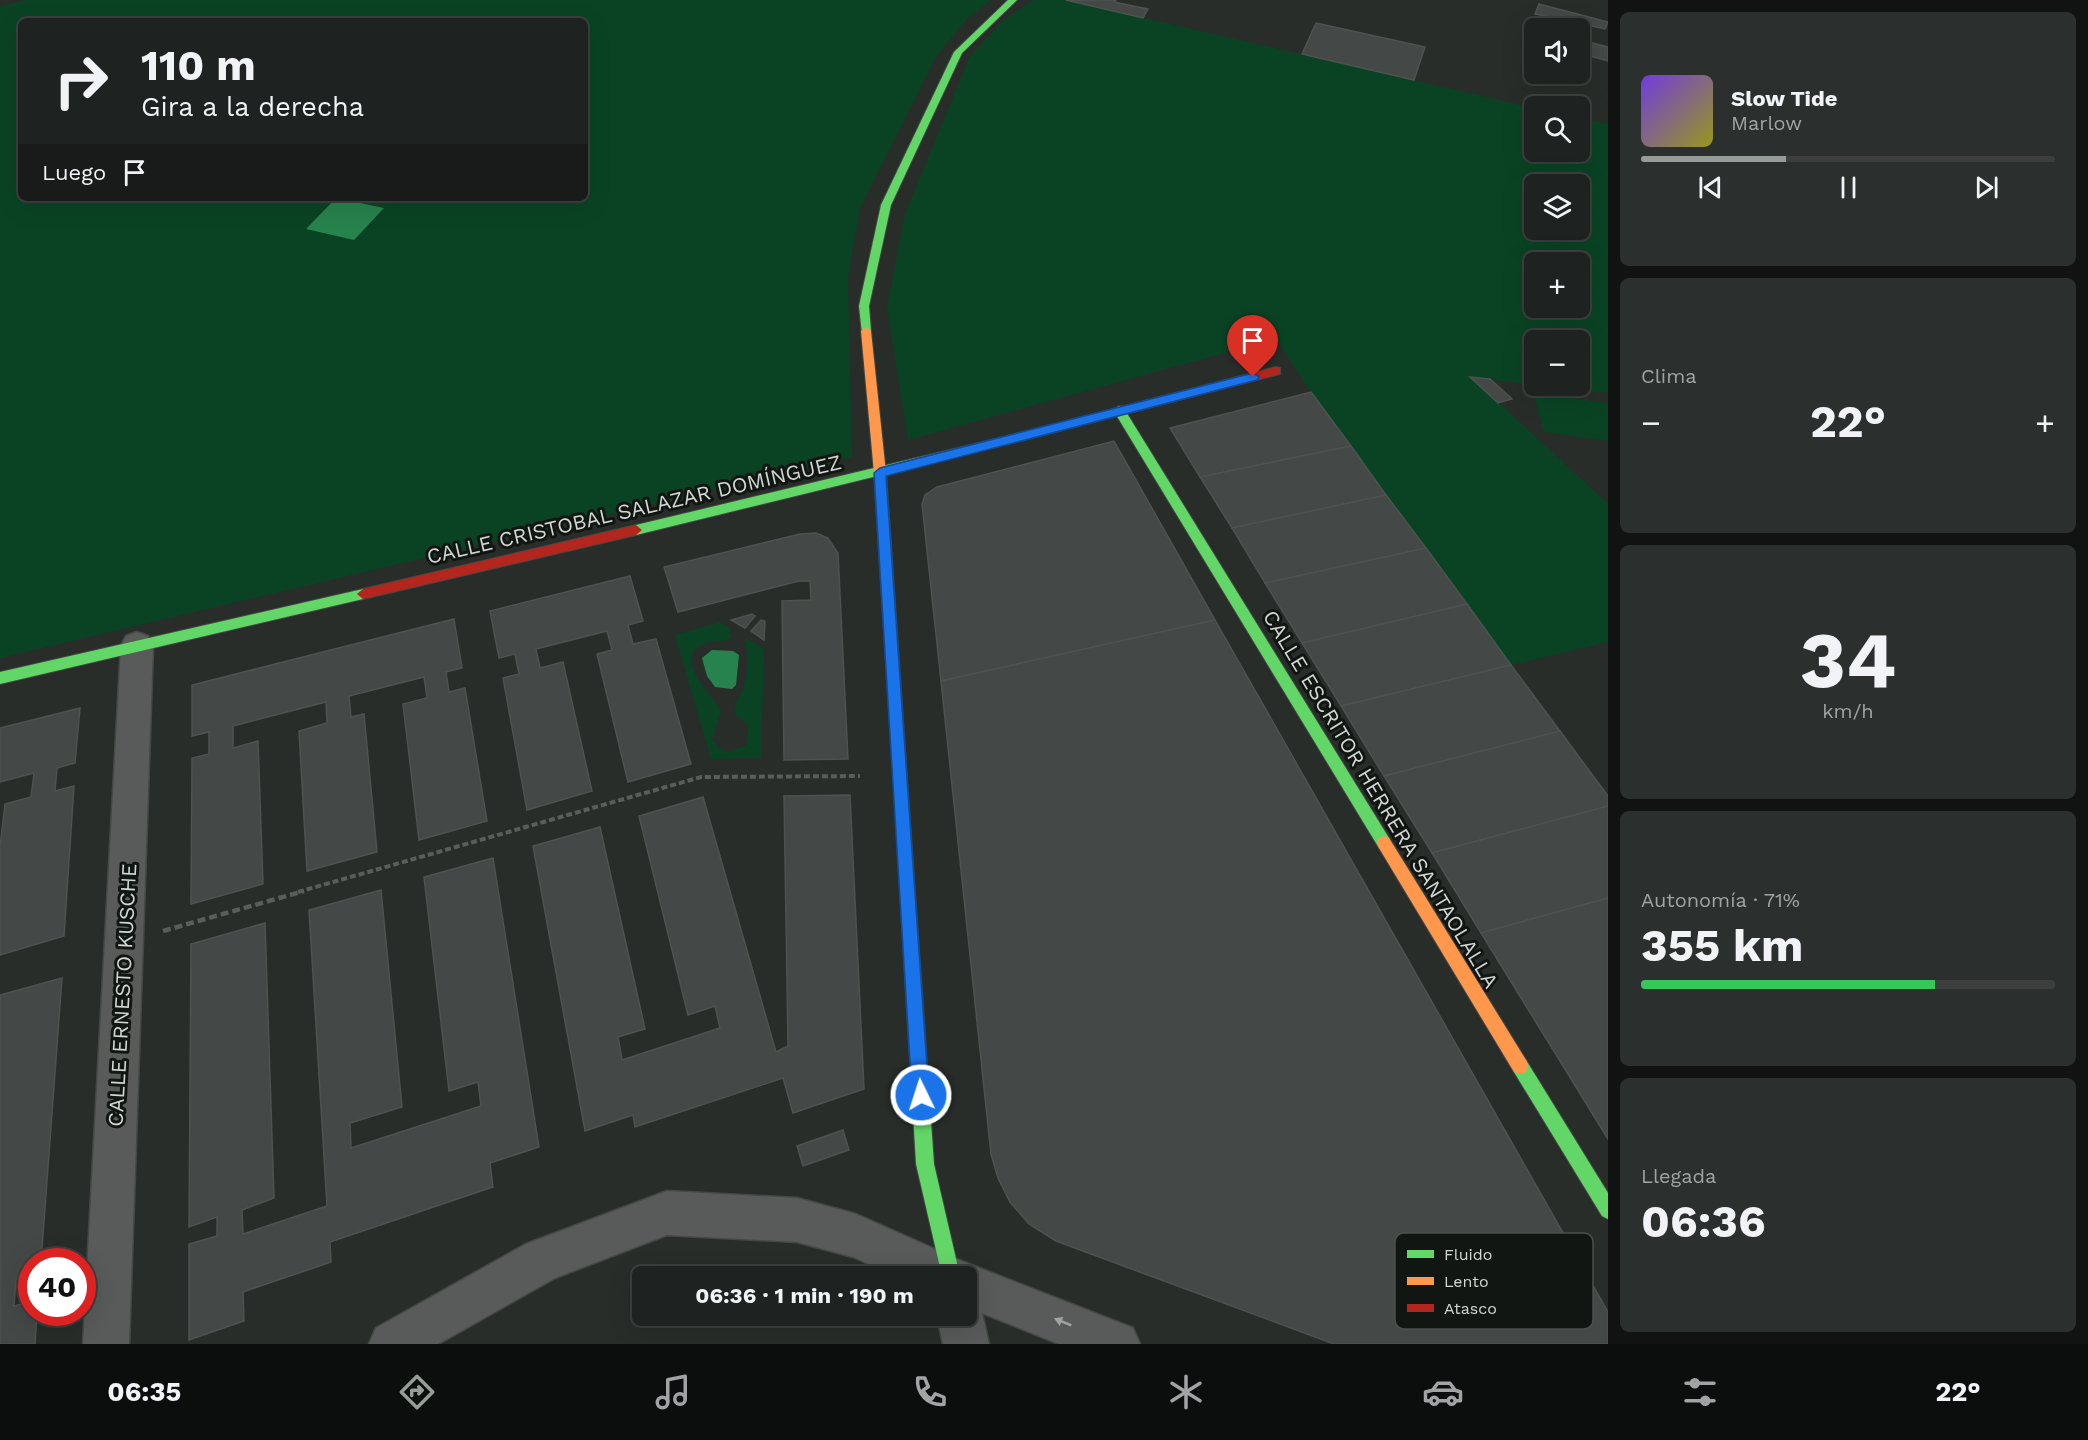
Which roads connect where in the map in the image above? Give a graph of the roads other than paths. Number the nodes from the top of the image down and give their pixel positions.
1 (1013, 0) edge
2 (1276, 371) dead end
3 (1119, 410) junction
4 (880, 473) junction
5 (137, 646) junction
6 (0, 678) edge
7 (1608, 1210) edge
8 (926, 1266) edge
9 (947, 1266) edge
10 (977, 1288) edge
11 (962, 1326) edge
12 (106, 1344) edge
13 (392, 1344) edge
14 (966, 1344) edge
15 (1118, 1344) edge

1 - 4 street
2 - 3 street, CALLE CRISTOBAL SALAZAR DOMÍNGUEZ
3 - 4 street, CALLE CRISTOBAL SALAZAR DOMÍNGUEZ
3 - 7 street, CALLE ESCRITOR HERRERA SANTAOLALLA
4 - 5 street, CALLE CRISTOBAL SALAZAR DOMÍNGUEZ
4 - 9 street
5 - 6 street, CALLE CRISTOBAL SALAZAR DOMÍNGUEZ
5 - 12 street, CALLE ERNESTO KUSCHE
8 - 13 street
15 -> 10 street
11 - 14 street

